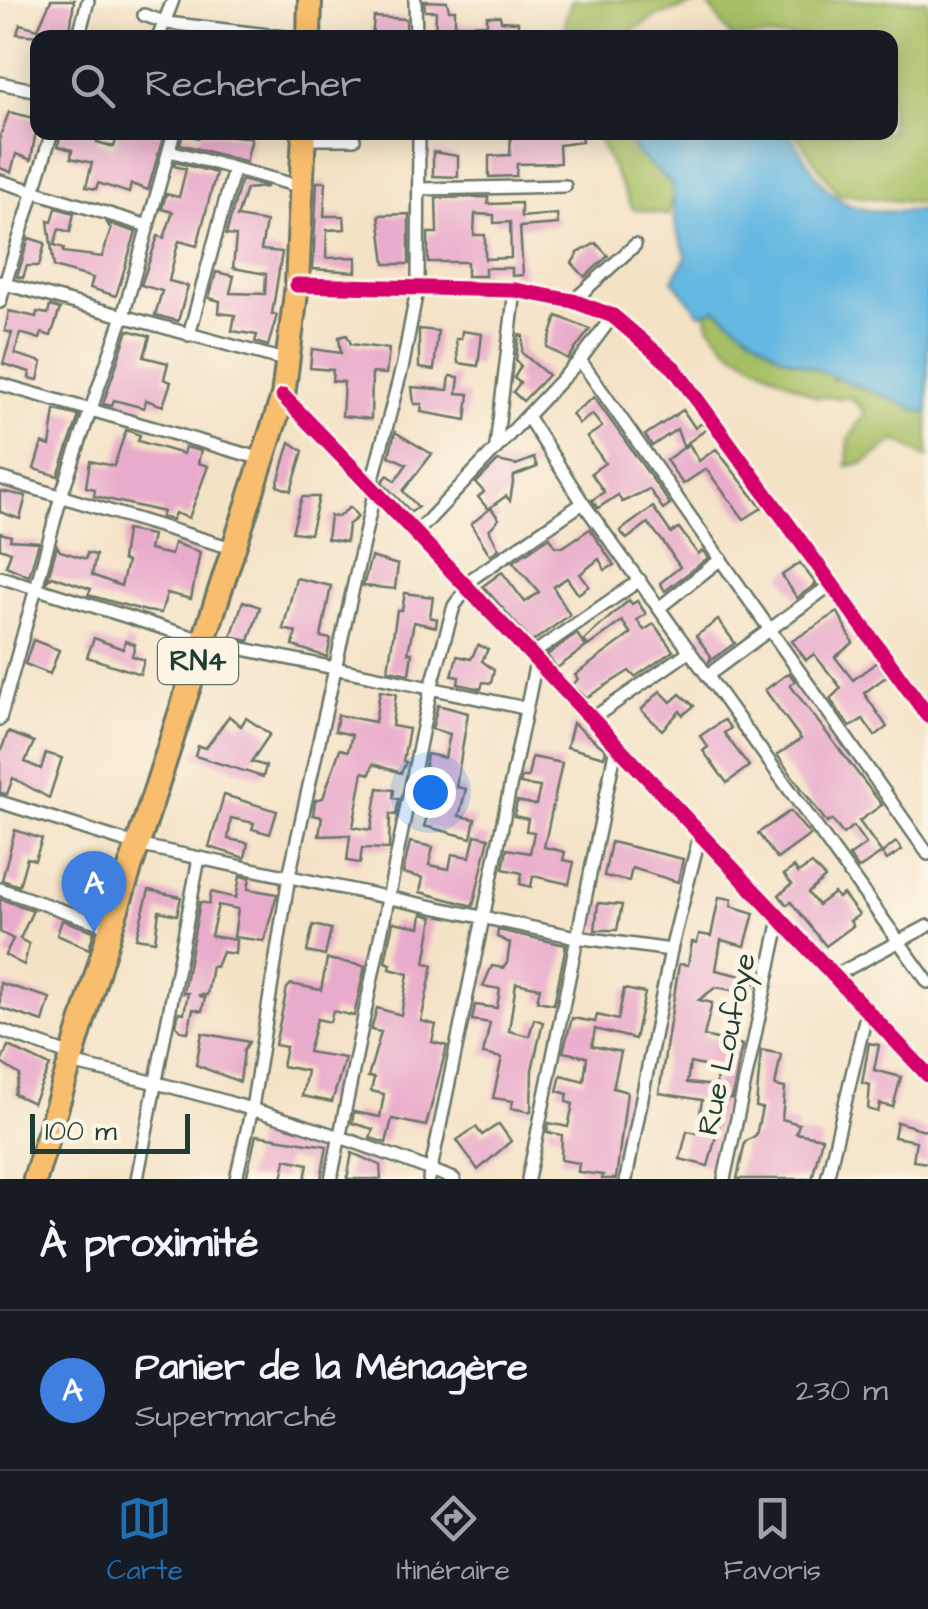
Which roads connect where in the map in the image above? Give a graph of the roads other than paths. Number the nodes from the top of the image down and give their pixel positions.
1 (172, 0) edge
2 (310, 0) edge
3 (414, 0) edge
4 (88, 1) edge
5 (144, 15) dead end
6 (168, 23) junction
7 (80, 30) edge
8 (163, 30) edge
9 (227, 30) edge
10 (308, 30) edge
11 (416, 30) edge
12 (0, 83) edge
13 (30, 89) edge
14 (50, 140) edge
15 (172, 140) edge
16 (304, 140) edge
17 (419, 140) edge
18 (170, 151) junction
19 (234, 169) junction
20 (0, 181) edge
21 (566, 186) dead end
22 (302, 187) junction
23 (420, 189) junction
24 (34, 192) junction
25 (148, 226) junction
26 (635, 246) dead end
27 (3, 283) edge
28 (297, 284) junction
29 (418, 285) junction
30 (515, 290) junction
31 (574, 301) junction
32 (0, 302) edge
33 (123, 316) junction
34 (613, 316) junction
35 (189, 335) junction
36 (580, 360) junction
37 (289, 361) junction
38 (0, 384) edge
39 (283, 396) junction
40 (92, 410) junction
41 (528, 416) junction
42 (496, 446) junction
43 (262, 459) junction
44 (0, 478) edge
45 (373, 488) junction
46 (62, 493) junction
47 (583, 504) junction
48 (418, 531) junction
49 (235, 549) junction
50 (722, 559) junction
51 (0, 577) edge
52 (640, 580) junction
53 (465, 586) junction
54 (830, 586) junction
55 (36, 587) junction
56 (660, 607) junction
57 (770, 629) junction
58 (205, 641) junction
59 (690, 651) junction
60 (533, 659) junction
61 (335, 670) junction
62 (708, 676) junction
63 (432, 688) junction
64 (525, 708) junction
65 (928, 716) edge
66 (0, 720) edge
67 (590, 720) junction
68 (616, 747) junction
69 (0, 802) edge
70 (700, 834) junction
71 (138, 845) junction
72 (928, 854) edge
73 (199, 858) junction
74 (289, 876) junction
75 (0, 889) edge
76 (388, 896) junction
77 (481, 916) junction
78 (780, 920) junction
79 (928, 926) edge
80 (111, 927) junction
81 (576, 937) junction
82 (900, 944) junction
83 (671, 950) junction
84 (834, 976) junction
85 (928, 982) edge
86 (867, 1011) junction
87 (0, 1030) edge
88 (71, 1060) junction
89 (928, 1075) edge
90 (156, 1082) junction
91 (252, 1108) junction
92 (340, 1134) junction
93 (430, 1174) edge
94 (35, 1179) edge
95 (137, 1179) edge
96 (236, 1179) edge
97 (331, 1179) edge
98 (454, 1179) edge
99 (528, 1179) edge
100 (626, 1179) edge
101 (724, 1179) edge
102 (827, 1179) edge

1 - 6 street
2 - 10 highway
3 - 11 street
4 - 7 street
5 - 6 street
6 - 8 street
6 - 9 street
12 - 13 street
14 - 24 street
15 - 18 street
16 - 22 highway, RN4
17 - 23 street
18 - 19 street
18 - 25 street
19 - 22 street
19 - 35 street
20 - 24 street
21 - 23 street
22 - 28 highway, RN4
23 - 29 street
24 - 25 street
24 - 27 street
25 - 33 street
26 - 31 street
27 - 32 street
27 - 33 street
28 - 29 street
28 - 37 highway, RN4
29 - 30 street
29 - 45 street
30 - 31 street
30 - 42 street
31 - 34 street
33 - 35 street
33 - 40 street
34 - 36 street
34 - 54 street
35 - 37 street
36 - 41 street
36 - 50 street
37 - 39 highway, RN4
38 - 40 street
39 - 43 highway, RN4
39 - 45 street
40 - 43 street
40 - 46 street
41 - 42 street
41 - 47 street
42 - 48 street
43 - 49 highway, RN4
44 - 46 street
45 - 48 street
45 - 61 street
46 - 49 street
46 - 55 street
47 - 52 street
47 - 53 street
48 - 53 street
49 - 58 highway, RN4
50 - 56 street
50 - 57 street
51 - 55 street
52 - 56 street
52 - 60 street
53 - 60 street
53 - 63 street
54 - 57 street
54 - 65 street
55 - 58 street
55 - 66 street
56 - 59 street
57 - 62 street
57 - 72 street
58 - 61 street
58 - 71 highway, RN4
59 - 62 street
59 - 67 street
60 - 64 street
60 - 67 street
61 - 63 street
61 - 74 street
62 - 82 street
63 - 64 street
63 - 76 street
64 - 77 street
67 - 68 street
68 - 70 street
68 - 81 street
69 - 71 street
70 - 78 street
70 - 83 street
71 - 73 street
71 - 80 highway, RN4
73 - 74 street
73 - 90 street
74 - 76 street
74 - 91 street
75 - 80 street
76 - 77 street
76 - 92 street
77 - 81 street
77 - 93 street
78 - 84 street
78 - 101 street, Rue Loufoye
79 - 82 street
80 - 88 highway, RN4
81 - 83 street
81 - 99 street
82 - 84 street
82 - 85 street
83 - 100 street
84 - 86 street
86 - 89 street
86 - 102 street
87 - 88 street
88 - 90 street
88 - 94 highway, RN4
90 - 91 street
90 - 95 street
91 - 92 street
91 - 96 street
92 - 93 street
92 - 97 street
93 - 98 street

